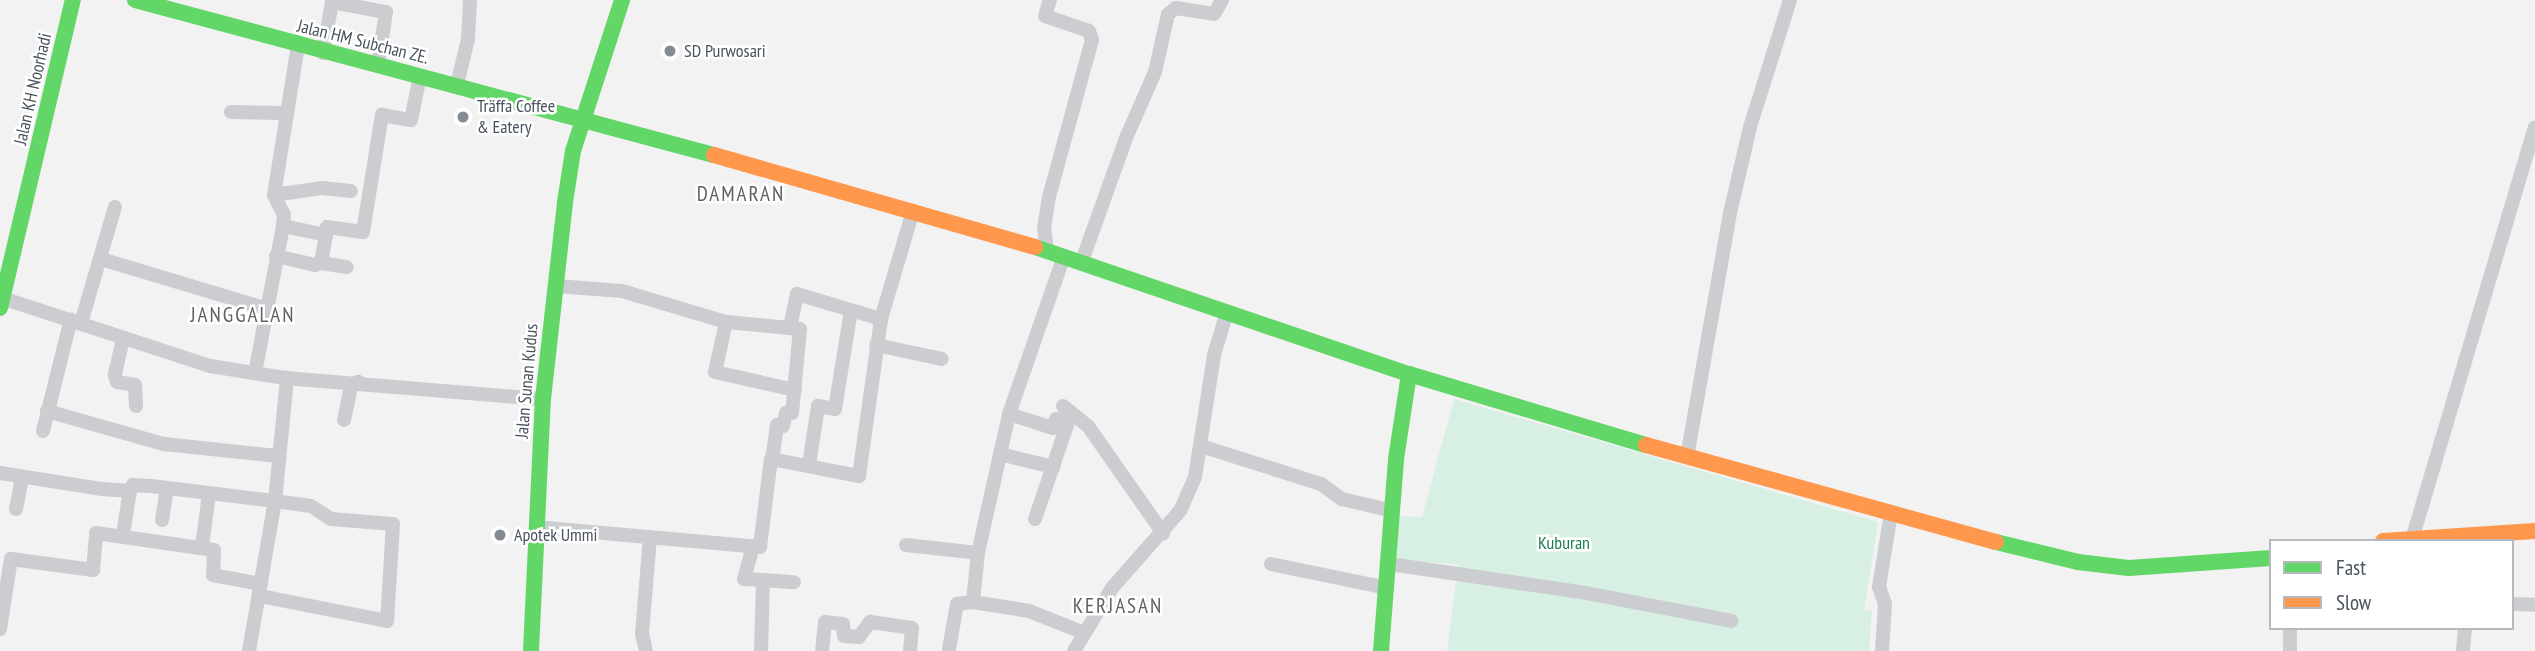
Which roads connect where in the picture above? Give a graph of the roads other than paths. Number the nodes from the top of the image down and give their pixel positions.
1 (73, 0) edge
2 (135, 0) edge
3 (470, 0) edge
4 (622, 0) edge
5 (1050, 0) edge
6 (1222, 0) edge
7 (1790, 0) edge
8 (389, 7) edge
9 (298, 46) junction
10 (323, 53) junction
11 (379, 65) junction
12 (420, 76) junction
13 (457, 85) junction
14 (232, 111) dead end
15 (284, 113) junction
16 (583, 117) junction
17 (2535, 128) edge
18 (2530, 167) edge
19 (351, 191) dead end
20 (274, 195) junction
21 (115, 207) dead end
22 (913, 211) junction
23 (283, 226) junction
24 (326, 236) junction
25 (1047, 251) junction
26 (276, 256) junction
27 (1064, 256) junction
28 (101, 259) junction
29 (1082, 261) junction
30 (321, 263) junction
31 (347, 267) dead end
32 (556, 286) junction
33 (1, 296) edge
34 (268, 309) junction
35 (851, 310) junction
36 (1227, 312) junction
37 (881, 319) junction
38 (76, 321) junction
39 (726, 322) junction
40 (790, 327) junction
41 (123, 339) junction
42 (876, 345) junction
43 (943, 359) dead end
44 (255, 373) junction
45 (1409, 374) junction
46 (287, 378) junction
47 (358, 382) junction
48 (794, 390) junction
49 (544, 400) junction
50 (136, 406) dead end
51 (47, 411) junction
52 (1009, 414) junction
53 (1067, 414) junction
54 (344, 420) dead end
55 (43, 431) dead end
56 (1201, 446) junction
57 (1000, 454) junction
58 (279, 456) junction
59 (1687, 457) junction
60 (772, 458) junction
61 (809, 465) junction
62 (1053, 467) junction
63 (0, 473) edge
64 (22, 477) junction
65 (167, 489) junction
66 (130, 491) junction
67 (209, 494) junction
68 (275, 501) junction
69 (16, 509) dead end
70 (1393, 511) junction
71 (1891, 513) junction
72 (1035, 519) dead end
73 (162, 520) dead end
74 (536, 527) junction
75 (2535, 531) edge
76 (1163, 533) junction
77 (123, 534) junction
78 (2413, 536) junction
79 (650, 537) junction
80 (2466, 537) edge
81 (2395, 539) edge
82 (906, 545) dead end
83 (753, 546) junction
84 (202, 547) junction
85 (978, 553) junction
86 (2269, 558) edge
87 (1271, 564) dead end
88 (1390, 564) junction
89 (763, 580) junction
90 (793, 582) dead end
91 (1387, 588) junction
92 (260, 590) junction
93 (973, 602) junction
94 (2514, 604) edge
95 (2535, 605) edge
96 (1731, 621) dead end
97 (0, 629) edge
98 (2290, 630) edge
99 (2465, 630) edge
100 (1082, 632) junction
101 (949, 649) edge
102 (249, 651) edge
103 (531, 651) edge
104 (646, 651) edge
105 (761, 651) edge
106 (822, 651) edge
107 (910, 651) edge
108 (1074, 651) edge
109 (1381, 651) edge
110 (1882, 651) edge
111 (2290, 651) edge
112 (2463, 651) edge

1 - 33 main road, Jalan KH Noorhadi
2 - 9 main road, Jalan HM Subchan ZE.
3 - 13 street
4 - 16 main road, Jalan Sunan Kudus
5 - 25 street
6 - 29 street
7 - 59 street
8 - 10 street
8 - 11 street
9 - 10 main road, Jalan HM Subchan ZE.
9 - 15 street
10 - 11 main road, Jalan HM Subchan ZE.
11 - 12 main road, Jalan HM Subchan ZE.
12 - 13 main road, Jalan HM Subchan ZE.
12 - 24 street
13 - 16 main road, Jalan HM Subchan ZE.
14 - 15 street
15 - 20 street
16 - 22 main road, Jalan HM Subchan ZE.
16 - 32 main road, Jalan Sunan Kudus
17 - 18 street
18 - 78 street
19 - 20 street
20 - 23 street
21 - 28 street
22 - 25 main road, Jalan HM Subchan ZE.
22 - 37 street
23 - 24 street
23 - 26 street
24 - 30 street
25 - 27 main road, Jalan HM Subchan ZE.
26 - 30 street
26 - 34 street
27 - 29 main road, Jalan HM Subchan ZE.
27 - 52 street
28 - 34 street
28 - 38 street
29 - 36 main road, Jalan HM Subchan ZE.
30 - 31 street
32 - 39 street
32 - 49 main road, Jalan Sunan Kudus
33 - 38 street
34 - 44 street
35 - 37 street
35 - 40 street
35 - 61 street
36 - 45 main road, Jalan HM Subchan ZE.
36 - 56 street
37 - 42 street
38 - 41 street
38 - 51 street
39 - 40 street
39 - 48 street
40 - 48 street
41 - 44 street
41 - 50 street
42 - 43 street
42 - 61 street
44 - 46 street
45 - 59 main road, Jalan HM Subchan ZE.
45 - 70 main road
46 - 47 street
46 - 58 street
47 - 49 street
47 - 54 street
48 - 60 street
49 - 74 main road, Jalan Sunan Kudus
51 - 55 street
51 - 58 street
52 - 53 street
52 - 57 street
53 - 62 street
53 - 76 street
56 - 70 street
56 - 76 street
57 - 62 street
57 - 85 street
58 - 68 street
59 - 71 main road, Jalan HM Subchan ZE.
60 - 61 street
60 - 83 street
62 - 72 street
63 - 64 street
64 - 66 street
64 - 69 street
65 - 66 street
65 - 67 street
65 - 73 street
66 - 77 street
67 - 68 street
67 - 84 street
68 - 92 street
68 - 92 street
70 - 88 main road
71 - 86 main road, Jalan HM Subchan ZE.
71 - 110 street
74 - 79 street
74 - 103 main road, Jalan Sunan Kudus
75 - 80 main road
76 - 100 street
77 - 84 street
77 - 97 street
78 - 80 main road
78 - 81 main road
79 - 83 street
79 - 104 street
82 - 85 street
83 - 89 street
84 - 92 street
85 - 93 street
87 - 91 street
88 - 91 main road
88 - 96 street
89 - 90 street
89 - 105 street
91 - 109 main road
92 - 102 street
93 - 100 street
93 - 101 street
94 - 95 street
98 - 111 street
99 - 112 street
100 - 108 street
106 - 107 street

